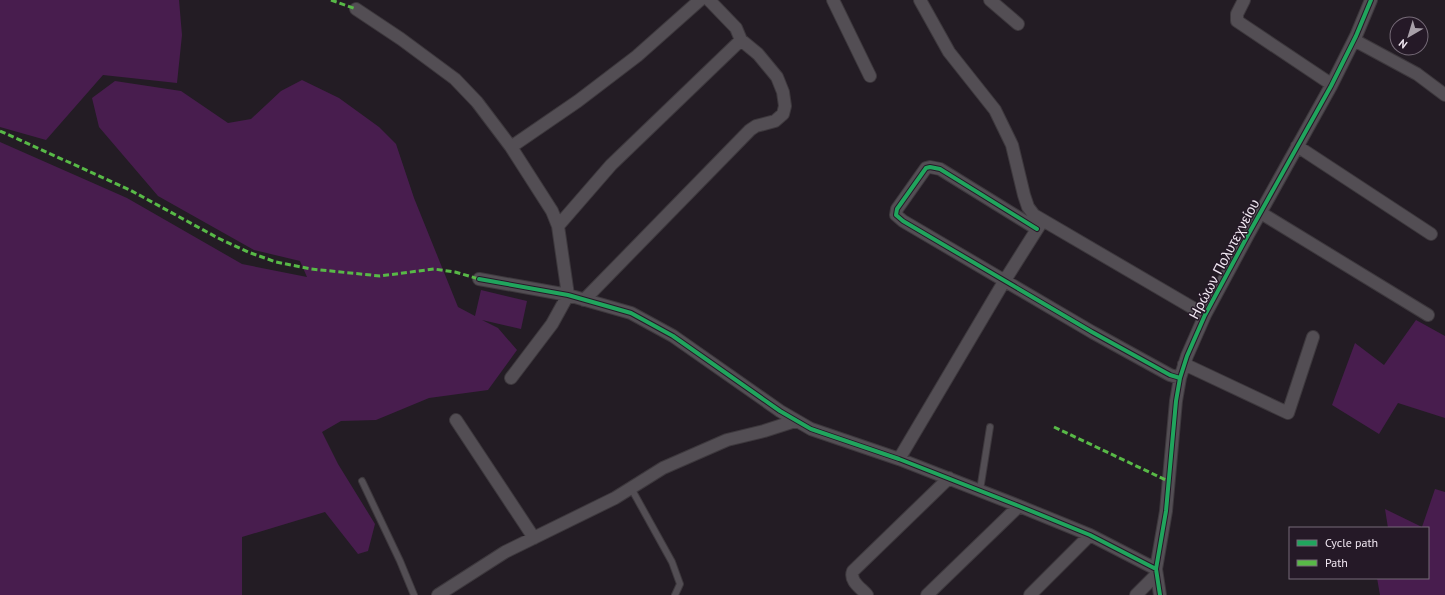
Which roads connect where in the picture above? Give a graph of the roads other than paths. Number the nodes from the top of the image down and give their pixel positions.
1 (700, 0) edge
2 (709, 0) edge
3 (833, 0) edge
4 (920, 0) edge
5 (990, 0) edge
6 (1244, 0) edge
7 (1371, 0) edge
8 (356, 9) dead end
9 (1018, 24) dead end
10 (741, 40) junction
11 (1354, 40) junction
12 (870, 76) dead end
13 (1331, 84) junction
14 (1445, 95) edge
15 (1297, 146) junction
16 (511, 147) junction
17 (1261, 213) junction
18 (1040, 225) junction
19 (558, 226) junction
20 (1431, 234) dead end
21 (479, 279) dead end
22 (1005, 280) junction
23 (568, 296) junction
24 (584, 300) junction
25 (1205, 315) junction
26 (1428, 315) dead end
27 (1313, 337) dead end
28 (1184, 364) junction
29 (511, 378) dead end
30 (1180, 378) junction
31 (456, 420) dead end
32 (795, 421) junction
33 (990, 427) dead end
34 (899, 459) junction
35 (949, 478) junction
36 (362, 481) dead end
37 (631, 488) junction
38 (980, 490) junction
39 (1019, 506) junction
40 (1090, 536) junction
41 (534, 538) junction
42 (1156, 572) junction
43 (414, 595) edge
44 (438, 595) edge
45 (675, 595) edge
46 (867, 595) edge
47 (927, 595) edge
48 (1030, 595) edge
49 (1136, 595) edge
50 (1160, 595) edge

1 - 16 street
2 - 10 street
3 - 12 street
4 - 18 street
5 - 9 street
6 - 13 street
7 - 11 street, Ηρώων Πολυτεχνείου
8 - 16 street
10 - 19 street
10 - 24 street
11 - 13 street, Ηρώων Πολυτεχνείου
11 - 14 street
13 - 15 street, Ηρώων Πολυτεχνείου
15 - 17 street, Ηρώων Πολυτεχνείου
15 - 20 street
16 - 19 street
17 - 25 street, Ηρώων Πολυτεχνείου
17 - 26 street
18 - 22 street
18 - 22 street
18 - 25 street
19 - 23 street
21 - 23 street
22 - 30 street
22 - 34 street
23 - 24 street
23 - 29 street
24 - 32 street
25 - 28 street, Ηρώων Πολυτεχνείου
27 - 28 street
28 - 30 street, Ηρώων Πολυτεχνείου
30 - 42 street, Ηρώων Πολυτεχνείου
31 - 41 street
32 - 34 street
32 - 37 street
33 - 38 lane
34 - 35 street
35 - 38 street
35 - 46 street
36 - 43 lane
37 - 41 street
37 - 45 lane
38 - 39 street
39 - 40 street
39 - 47 street
40 - 42 street
40 - 48 street
41 - 44 street
42 - 49 street
42 - 50 street, Ηρώων Πολυτεχνείου

